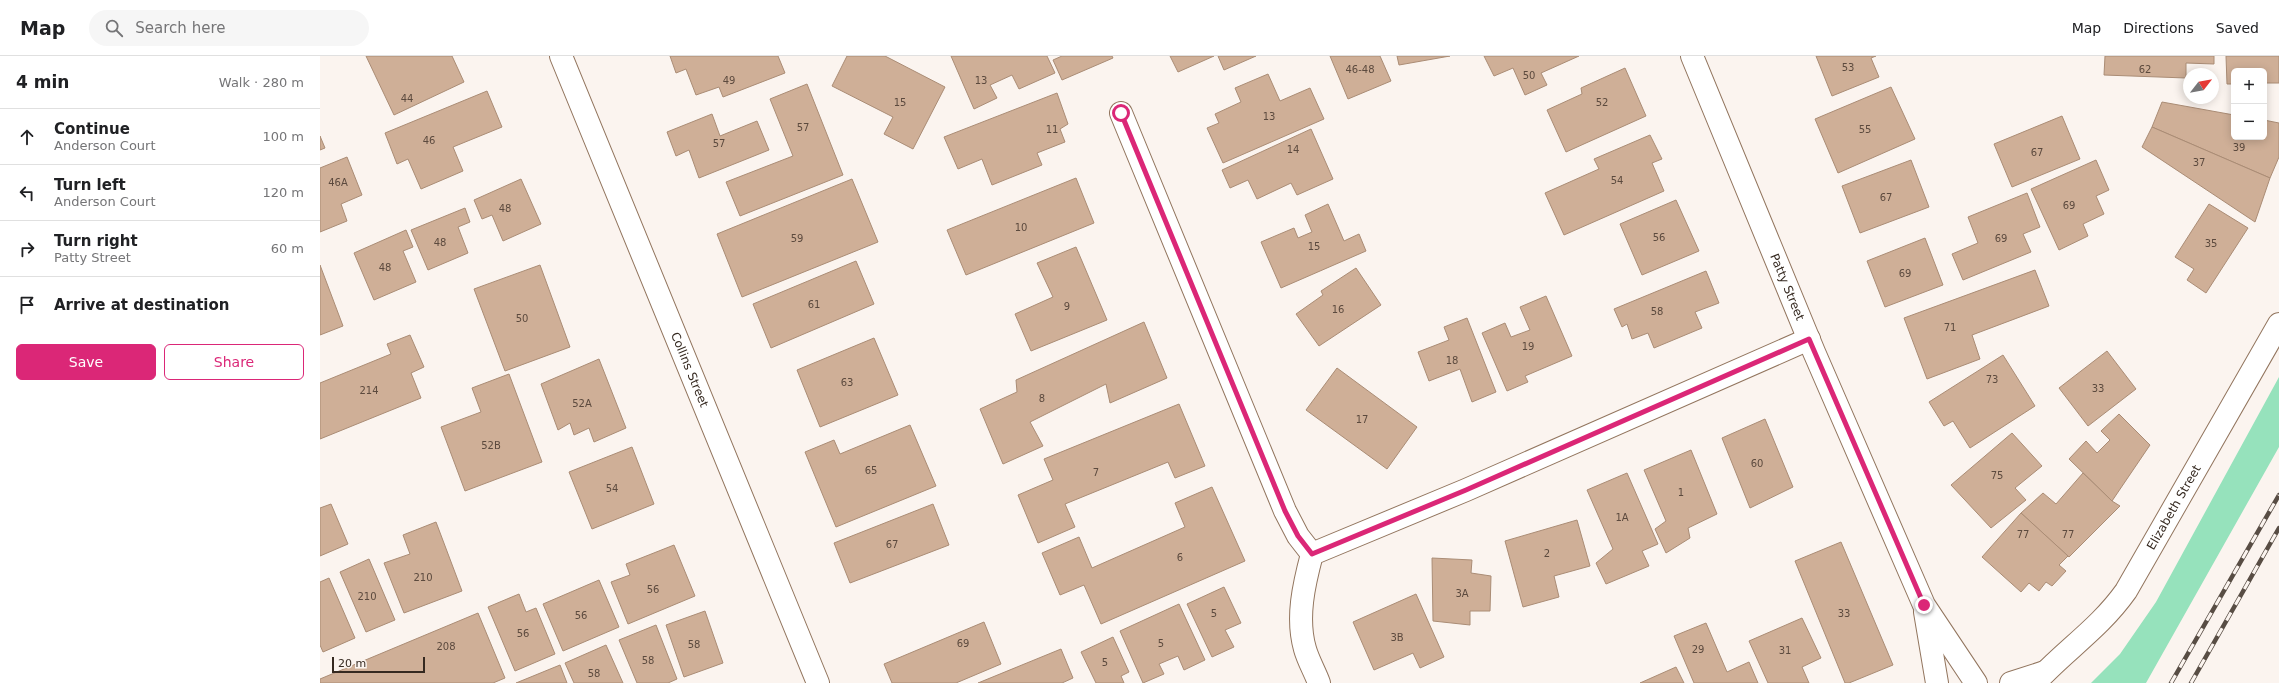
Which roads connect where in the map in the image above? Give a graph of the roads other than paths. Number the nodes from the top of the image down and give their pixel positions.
1 (561, 56) edge
2 (1692, 56) edge
3 (1121, 113) dead end
4 (2279, 324) edge
5 (1809, 339) junction
6 (1312, 554) junction
7 (1924, 605) junction
8 (2040, 677) edge
9 (818, 683) edge
10 (1319, 683) edge
11 (1937, 683) edge
12 (1976, 683) edge
13 (2011, 683) edge

1 - 9 street, Collins Street
2 - 5 street, Patty Street
3 - 6 street
4 - 8 street, Elizabeth Street
5 - 6 street
5 - 7 street, Patty Street
6 - 10 street
7 - 11 street, Patty Street
7 - 12 street, Patty Street
8 - 13 street, Elizabeth Street

